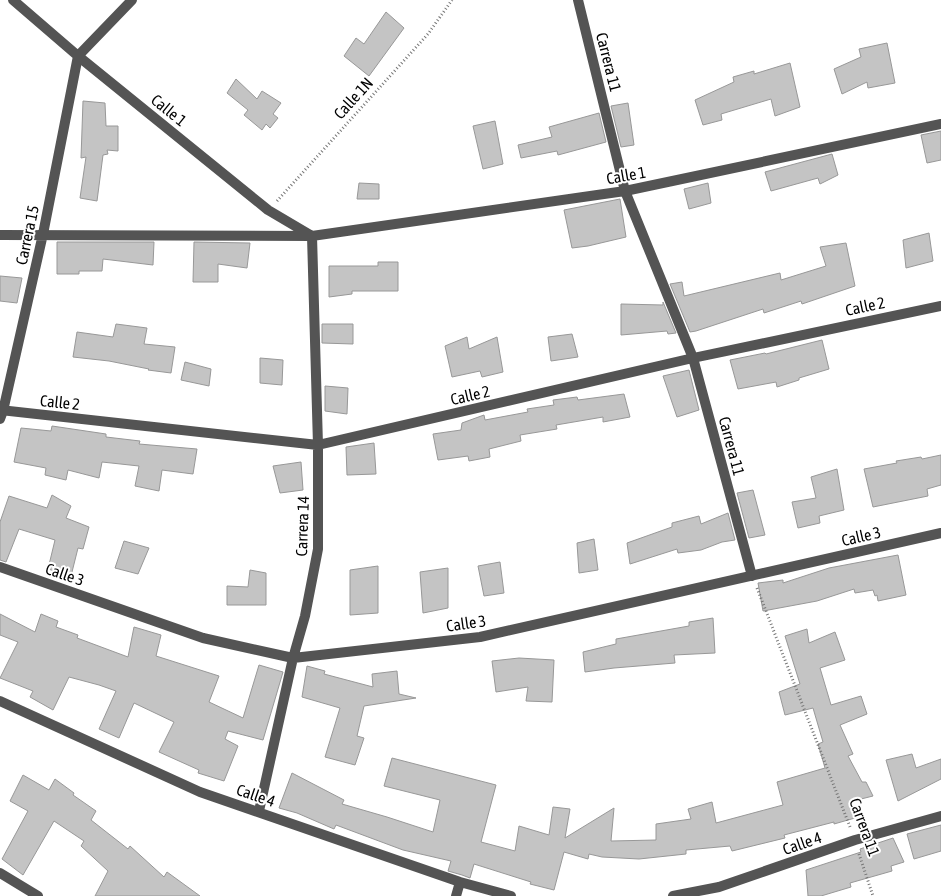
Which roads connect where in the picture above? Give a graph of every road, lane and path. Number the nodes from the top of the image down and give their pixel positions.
1 (13, 0) edge
2 (132, 0) edge
3 (452, 0) edge
4 (578, 0) edge
5 (78, 56) junction
6 (941, 124) edge
7 (625, 191) junction
8 (268, 210) junction
9 (0, 234) edge
10 (42, 234) junction
11 (312, 236) junction
12 (941, 306) edge
13 (693, 358) junction
14 (1, 413) edge
15 (318, 445) junction
16 (941, 533) edge
17 (0, 567) edge
18 (752, 576) junction
19 (293, 658) junction
20 (1, 703) edge
21 (259, 812) junction
22 (941, 816) edge
23 (855, 840) junction
24 (0, 873) edge
25 (460, 882) junction
26 (38, 896) edge
27 (456, 896) edge
28 (511, 896) edge
29 (673, 896) edge
30 (873, 896) edge

1 - 5 street, Calle 1
2 - 5 street
3 - 8 path, Calle 1N
4 - 7 street, Carrera 11
5 - 8 street, Calle 1
5 - 10 street, Carrera 15
6 - 7 street, Calle 1
7 - 11 street, Calle 1
7 - 13 street, Carrera 11
8 - 11 street, Calle 1
9 - 10 street, Calle 1
10 - 11 street, Calle 1
10 - 14 street, Carrera 15
11 - 15 street, Carrera 14
12 - 13 street, Calle 2
13 - 15 street, Calle 2
13 - 18 street, Carrera 11
14 - 15 street, Calle 2
15 - 19 street, Carrera 14
16 - 18 street, Calle 3
17 - 19 street, Calle 3
18 - 19 street, Calle 3
18 - 23 path, Carrera 11
19 - 21 street, Carrera 14
20 - 21 street, Calle 4
21 - 25 street, Calle 4
22 - 23 street, Calle 4
23 - 29 street, Calle 4
23 - 30 path, Carrera 11
24 - 26 street
25 - 27 street
25 - 28 street, Calle 4

